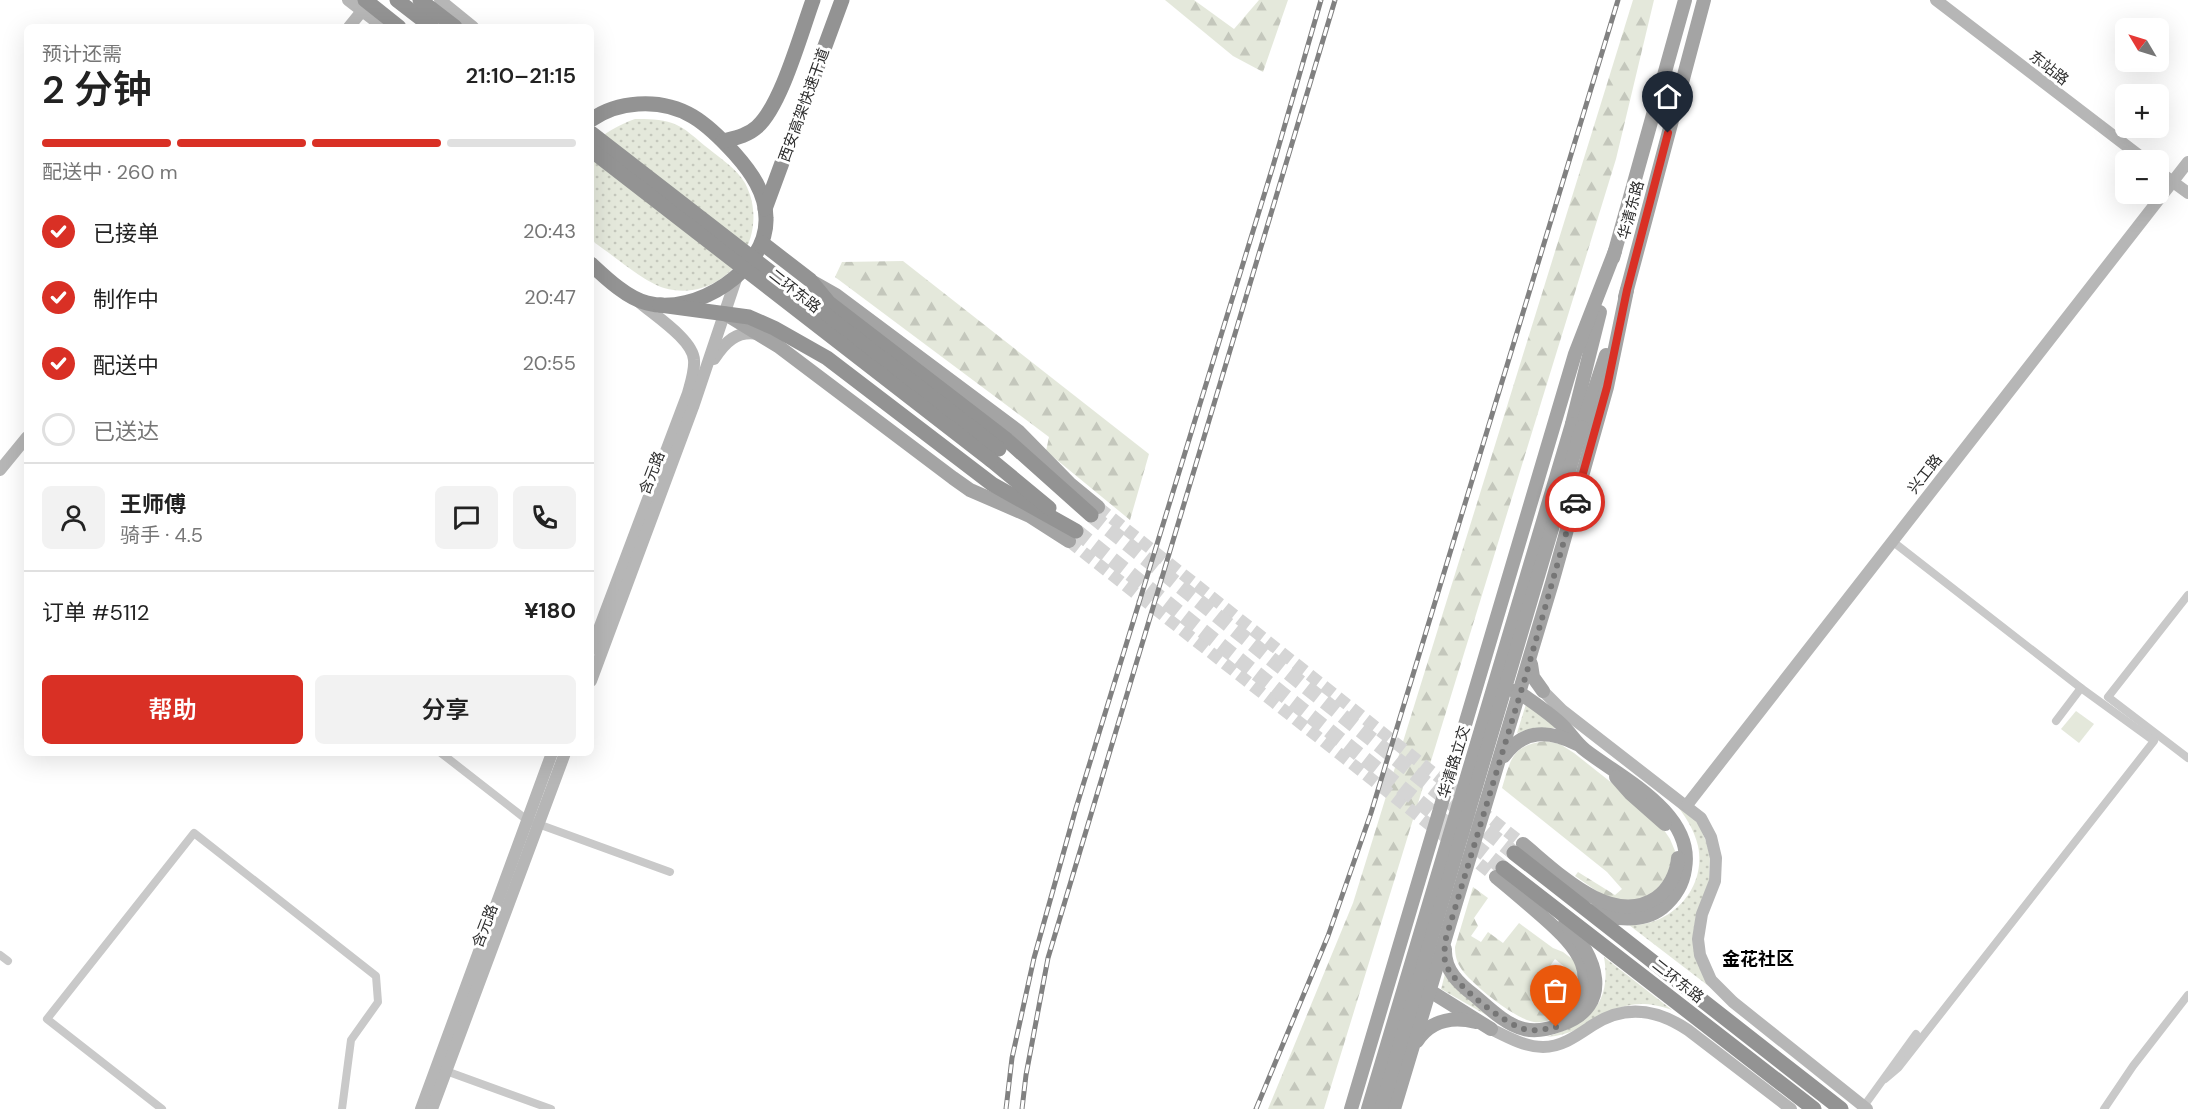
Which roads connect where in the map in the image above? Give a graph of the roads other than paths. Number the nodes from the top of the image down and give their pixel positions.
1 (348, 0) edge
2 (397, 0) edge
3 (420, 0) edge
4 (431, 0) edge
5 (440, 0) edge
6 (813, 0) edge
7 (842, 0) edge
8 (1684, 0) edge
9 (1704, 0) edge
10 (1936, 0) edge
11 (364, 5) edge
12 (383, 21) edge
13 (352, 24) edge
14 (428, 24) edge
15 (451, 24) edge
16 (461, 24) edge
17 (469, 24) edge
18 (612, 109) junction
19 (594, 110) edge
20 (594, 118) edge
21 (594, 135) edge
22 (723, 141) junction
23 (2132, 150) edge
24 (594, 152) edge
25 (2188, 162) edge
26 (2169, 179) edge
27 (2173, 182) junction
28 (2188, 194) edge
29 (765, 209) junction
30 (762, 243) junction
31 (1615, 251) junction
32 (594, 266) edge
33 (737, 276) junction
34 (810, 280) junction
35 (1627, 290) junction
36 (634, 297) junction
37 (660, 305) junction
38 (723, 313) junction
39 (755, 333) junction
40 (800, 342) junction
41 (705, 372) junction
42 (1577, 425) junction
43 (24, 441) edge
44 (995, 454) junction
45 (0, 470) edge
46 (1067, 496) junction
47 (1095, 511) joint
48 (1072, 536) junction
49 (1892, 541) junction
50 (2188, 595) edge
51 (594, 642) edge
52 (1534, 646) junction
53 (1484, 660) junction
54 (594, 673) edge
55 (1526, 675) junction
56 (1479, 677) junction
57 (1540, 688) junction
58 (2081, 688) junction
59 (1520, 693) junction
60 (1534, 704) junction
61 (2056, 721) dead end
62 (1579, 745) junction
63 (445, 756) edge
64 (551, 756) edge
65 (564, 756) edge
66 (2188, 759) edge
67 (1604, 765) junction
68 (1495, 776) junction
69 (1449, 778) junction
70 (1490, 793) junction
71 (1687, 805) junction
72 (527, 820) junction
73 (539, 826) junction
74 (1519, 848) joint
75 (1426, 855) junction
76 (1467, 870) junction
77 (670, 872) dead end
78 (1500, 872) joint
79 (1534, 892) junction
80 (1578, 903) junction
81 (1446, 938) junction
82 (0, 955) edge
83 (8, 961) dead end
84 (1390, 978) junction
85 (1430, 991) junction
86 (2188, 995) edge
87 (1491, 1029) junction
88 (1549, 1029) junction
89 (1916, 1034) dead end
90 (1410, 1054) junction
91 (446, 1071) junction
92 (1885, 1078) junction
93 (1865, 1107) edge
94 (344, 1108) edge
95 (162, 1109) edge
96 (421, 1109) edge
97 (432, 1109) edge
98 (550, 1109) edge
99 (1352, 1109) edge
100 (1368, 1109) edge
101 (1381, 1109) edge
102 (1394, 1109) edge
103 (1791, 1109) edge
104 (1814, 1109) edge
105 (1841, 1109) edge
106 (2104, 1109) edge

1 - 11 main road
2 - 14 highway
3 - 15 highway
4 - 16 highway
5 - 17 main road
6 - 22 highway, 西安高架快速干道
7 - 29 highway, 西安高架快速干道
8 - 31 main road, 华清东路
9 - 35 main road, 华清东路
10 - 23 main road, 东站路
11 - 12 highway
11 - 13 main road
18 - 19 main road
18 - 20 highway
18 - 22 highway
21 - 44 highway, 二环东路, bridge
22 - 29 highway
24 - 44 highway, 二环东路, bridge
25 - 27 main road, 兴工路
26 - 27 main road
27 - 28 main road
27 - 49 main road, 兴工路
29 - 30 highway
30 - 33 highway
30 - 34 highway
31 - 42 main road, 华清东路
31 - 53 main road
32 - 36 highway
33 - 37 highway
33 - 38 main road, 含元路
34 - 46 highway
34 - 47 main road
35 - 42 main road, 华清东路
35 - 52 main road
36 - 37 highway
36 - 51 main road, 含元路
37 - 38 highway
38 - 39 main road
38 - 40 highway
38 - 41 main road, 含元路
39 - 40 main road
39 - 41 main road
39 - 48 main road
40 - 48 highway
41 - 54 main road, 含元路
42 - 100 main road, 华清路立交, bridge
42 - 101 main road, 华清路立交, bridge
43 - 45 main road
44 - 46 highway
44 - 48 highway
46 - 47 highway
49 - 58 street
49 - 71 main road, 兴工路
50 - 66 street
52 - 55 main road
52 - 57 main road
53 - 55 main road
53 - 56 main road
55 - 57 main road
55 - 59 main road
56 - 59 main road
56 - 69 main road
57 - 60 main road
57 - 71 main road
58 - 61 street
58 - 92 street
59 - 60 main road
59 - 68 main road
60 - 62 main road
62 - 67 main road
62 - 68 main road
63 - 72 street
64 - 72 main road, 含元路
65 - 73 main road, 含元路
67 - 74 main road
67 - 80 main road
68 - 70 main road
69 - 70 main road
69 - 75 main road
70 - 76 main road
71 - 93 main road
72 - 73 street
72 - 96 main road, 含元路
73 - 77 street
73 - 91 main road, 含元路
74 - 80 highway, 二环东路
75 - 76 main road
75 - 84 main road
76 - 81 main road
78 - 79 highway, 二环东路
78 - 88 main road
79 - 88 main road
79 - 104 highway, 二环东路
80 - 105 highway, 二环东路
81 - 85 main road
81 - 88 main road
82 - 83 street
84 - 85 main road
84 - 99 main road
85 - 87 main road
85 - 90 main road
86 - 106 street
87 - 90 main road
87 - 103 main road
89 - 92 street
90 - 102 main road
91 - 97 main road, 含元路
91 - 98 street
92 - 93 street
94 - 95 street

